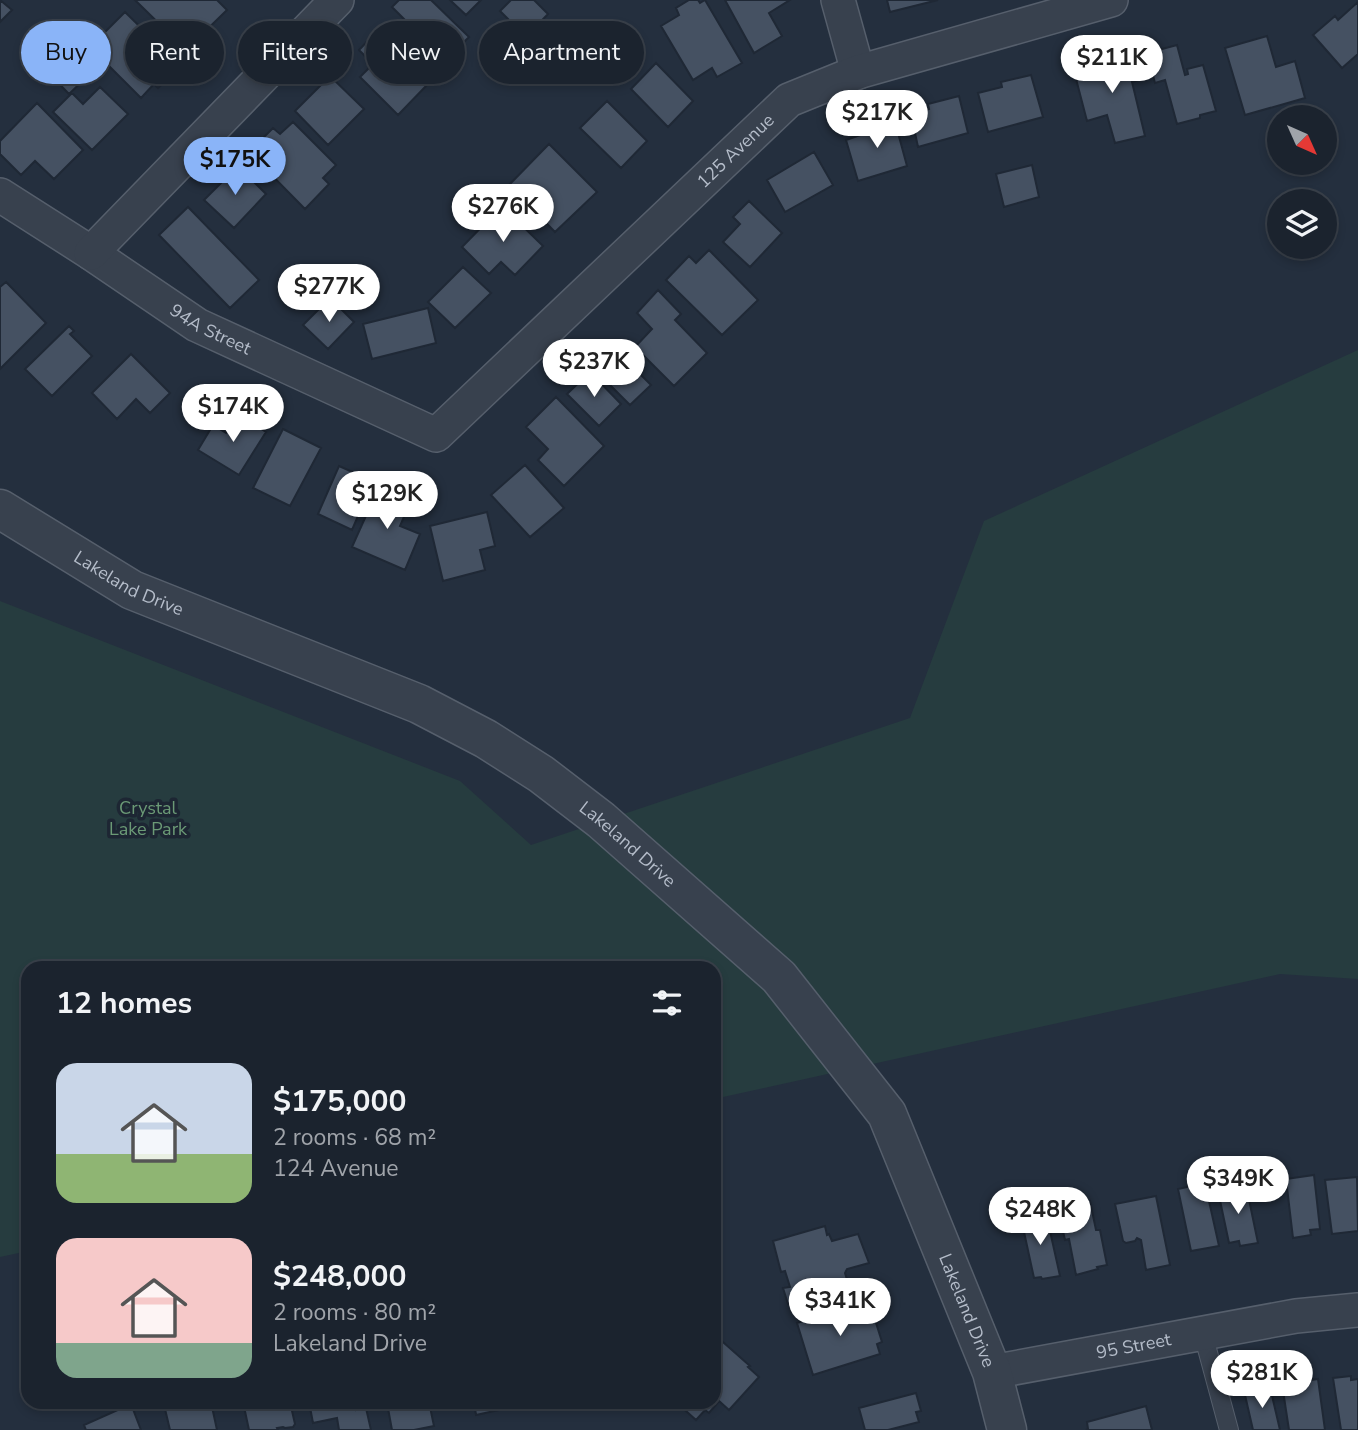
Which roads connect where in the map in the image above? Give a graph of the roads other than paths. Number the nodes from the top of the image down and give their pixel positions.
1 (337, 0) edge
2 (838, 0) edge
3 (1111, 0) edge
4 (858, 72) junction
5 (0, 195) edge
6 (90, 253) junction
7 (436, 435) joint
8 (0, 509) edge
9 (1358, 1310) edge
10 (1203, 1334) junction
11 (992, 1372) junction
12 (1007, 1430) edge
13 (1229, 1430) edge

1 - 6 street
2 - 4 street
3 - 4 street, 125 Avenue
4 - 7 street, 125 Avenue
5 - 6 street, 94A Street
6 - 7 street, 94A Street
8 - 11 street, Lakeland Drive
9 - 10 street, 95 Street
10 - 11 street, 95 Street
10 - 13 lane
11 - 12 street, Lakeland Drive

